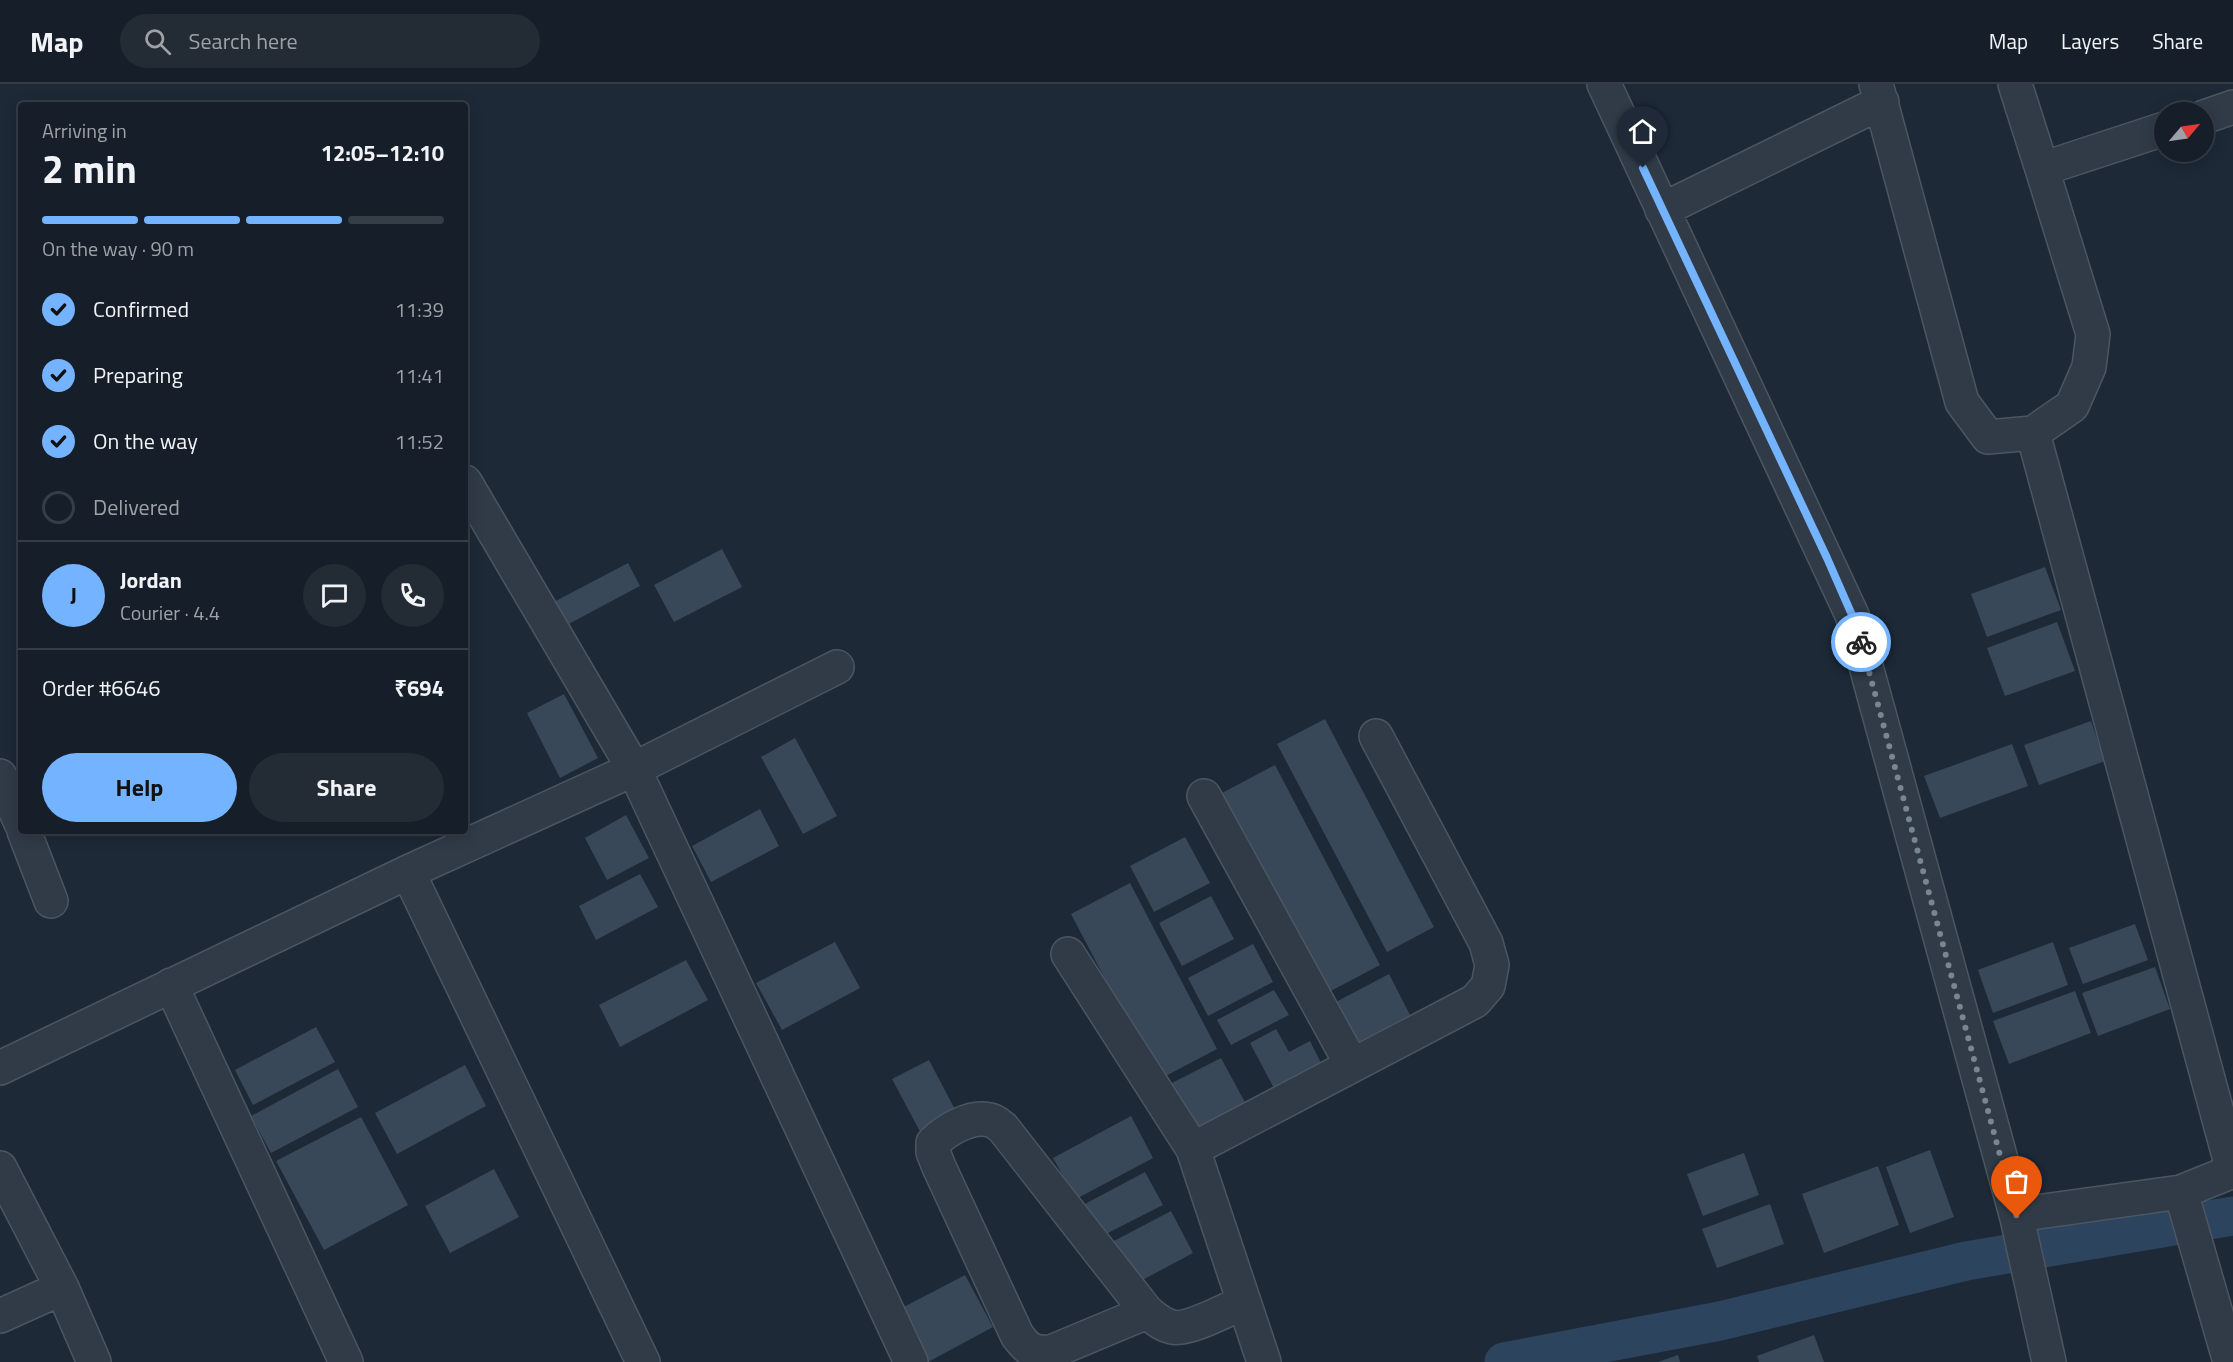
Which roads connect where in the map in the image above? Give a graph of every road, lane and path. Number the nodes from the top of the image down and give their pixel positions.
1 (1604, 84) edge
2 (2015, 84) edge
3 (1879, 93) edge
4 (2233, 107) edge
5 (2214, 114) edge
6 (2154, 132) edge
7 (2042, 169) junction
8 (1662, 210) junction
9 (2033, 432) junction
10 (468, 487) edge
11 (837, 667) dead end
12 (1376, 736) dead end
13 (634, 769) junction
14 (1204, 796) dead end
15 (12, 808) edge
16 (18, 822) edge
17 (23, 834) edge
18 (408, 872) junction
19 (51, 901) dead end
20 (1068, 954) dead end
21 (171, 985) junction
22 (1352, 1065) junction
23 (0, 1068) edge
24 (1193, 1149) junction
25 (0, 1168) edge
26 (2181, 1193) junction
27 (2017, 1217) junction
28 (62, 1288) junction
29 (1245, 1302) junction
30 (1147, 1312) junction
31 (0, 1316) edge
32 (2046, 1347) edge
33 (94, 1362) edge
34 (346, 1362) edge
35 (643, 1362) edge
36 (912, 1362) edge
37 (1264, 1362) edge
38 (2230, 1362) edge

1 - 8 street
2 - 7 street
3 - 8 street
3 - 9 street
4 - 5 street
6 - 7 street
7 - 9 street
8 - 27 street
9 - 26 street
10 - 13 street
11 - 13 street
12 - 22 street
13 - 18 street
13 - 36 street
14 - 22 street
15 - 16 street
17 - 19 street
18 - 21 street
18 - 35 street
20 - 24 street
21 - 23 street
21 - 34 street
22 - 24 street
24 - 29 street
25 - 28 street
26 - 27 street
26 - 38 street
27 - 32 street
28 - 31 street
28 - 33 street
29 - 30 street
29 - 37 street
30 - 30 street

